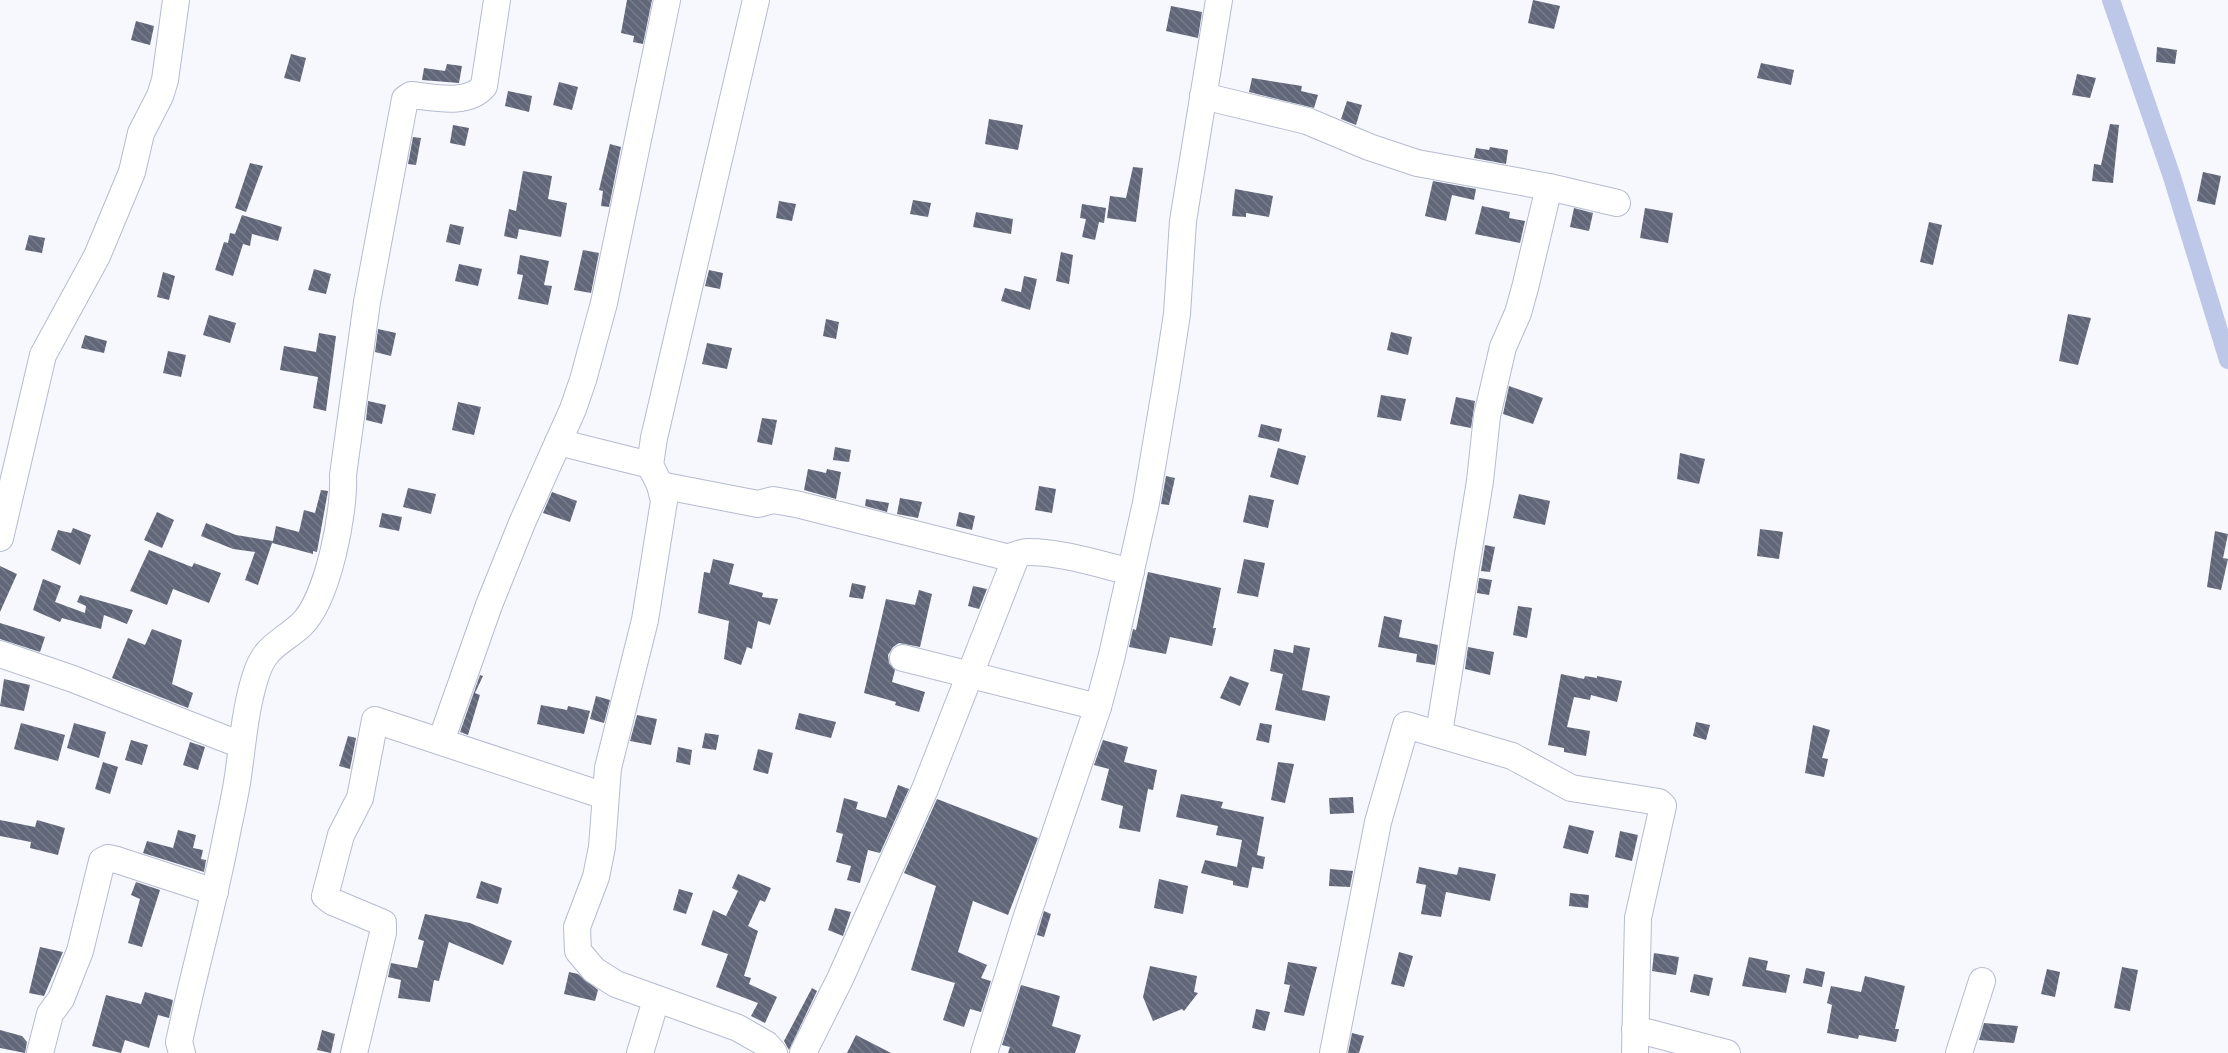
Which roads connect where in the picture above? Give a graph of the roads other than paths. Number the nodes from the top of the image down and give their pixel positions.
1 (176, 0) edge
2 (497, 0) edge
3 (667, 0) edge
4 (756, 0) edge
5 (1219, 0) edge
6 (1203, 96) junction
7 (1549, 187) junction
8 (1617, 203) dead end
9 (558, 442) junction
10 (655, 475) junction
11 (3, 509) edge
12 (0, 538) edge
13 (1016, 556) junction
14 (1131, 572) junction
15 (0, 654) edge
16 (903, 658) dead end
17 (970, 676) junction
18 (1098, 707) junction
19 (1439, 733) junction
20 (441, 741) junction
21 (242, 745) junction
22 (605, 796) junction
23 (215, 892) junction
24 (1982, 981) dead end
25 (656, 1000) junction
26 (1635, 1041) edge
27 (40, 1053) edge
28 (182, 1053) edge
29 (354, 1053) edge
30 (640, 1053) edge
31 (774, 1053) edge
32 (803, 1053) edge
33 (984, 1053) edge
34 (1334, 1053) edge
35 (1727, 1053) edge
36 (1959, 1053) edge

1 - 11 street
2 - 21 street
3 - 9 street
4 - 10 street
5 - 6 street
6 - 7 street
6 - 14 street
7 - 8 street
7 - 19 street
9 - 10 street
9 - 20 street
10 - 13 street
10 - 22 street
11 - 12 street
13 - 14 street
13 - 17 street
14 - 18 street
15 - 21 street
16 - 17 street
17 - 18 street
17 - 32 street
18 - 33 street
19 - 26 street
19 - 34 street
20 - 22 street
20 - 29 street
21 - 23 street
22 - 25 street
23 - 27 street
23 - 28 street
24 - 36 street
25 - 30 street
25 - 31 street
26 - 35 street

